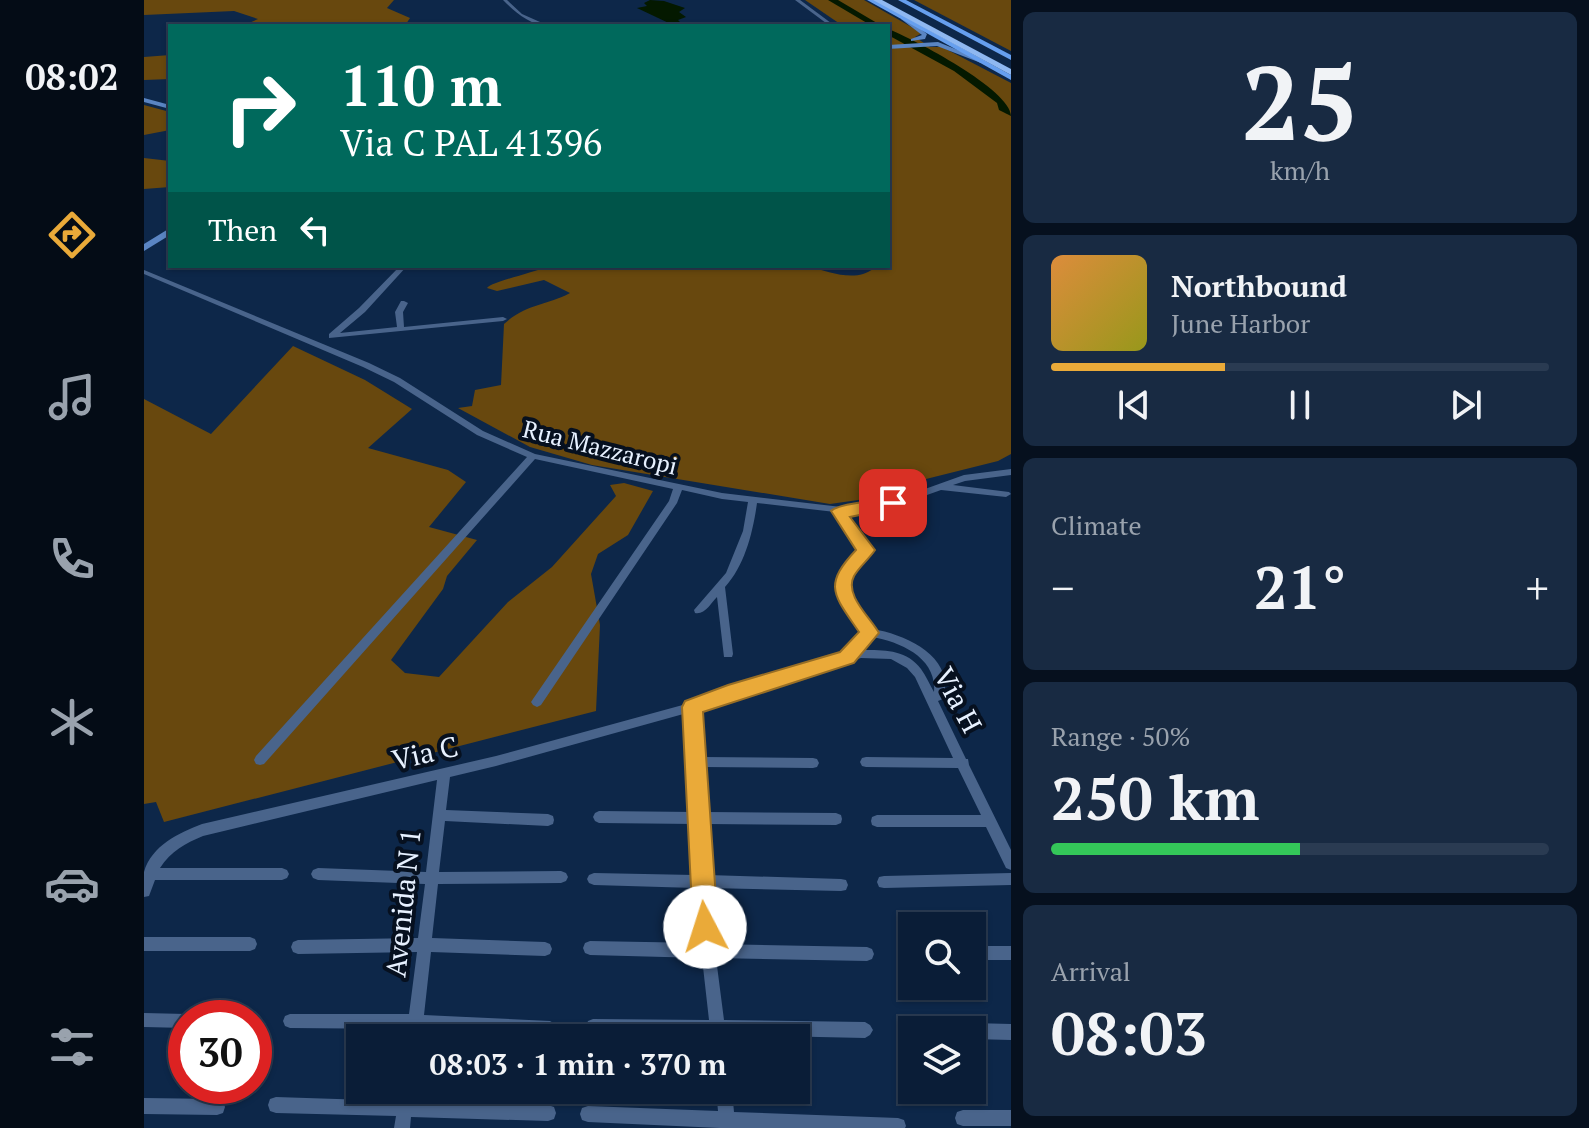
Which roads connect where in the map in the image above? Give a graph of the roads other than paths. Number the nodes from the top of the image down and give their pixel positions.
1 (498, 0) edge
2 (505, 0) edge
3 (797, 0) edge
4 (870, 0) edge
5 (877, 0) edge
6 (895, 0) edge
7 (901, 0) edge
8 (903, 18) junction
9 (535, 24) edge
10 (542, 24) edge
11 (830, 24) edge
12 (941, 25) junction
13 (923, 27) junction
14 (978, 41) junction
15 (890, 46) edge
16 (890, 46) edge
17 (1011, 61) edge
18 (983, 62) junction
19 (1011, 75) edge
20 (144, 100) edge
21 (168, 106) edge
22 (168, 232) edge
23 (144, 248) edge
24 (402, 268) edge
25 (144, 272) edge
26 (404, 303) dead end
27 (503, 319) dead end
28 (401, 329) junction
29 (332, 336) junction
30 (318, 346) junction
31 (533, 456) junction
32 (1011, 472) edge
33 (937, 486) junction
34 (678, 488) junction
35 (1006, 494) dead end
36 (753, 500) junction
37 (839, 511) junction
38 (721, 589) junction
39 (699, 610) dead end
40 (870, 633) junction
41 (728, 654) dead end
42 (893, 655) joint
43 (847, 658) junction
44 (931, 697) junction
45 (537, 702) dead end
46 (692, 707) junction
47 (260, 760) dead end
48 (697, 762) junction
49 (866, 762) dead end
50 (813, 763) dead end
51 (964, 763) junction
52 (444, 773) junction
53 (439, 815) junction
54 (599, 817) dead end
55 (701, 817) junction
56 (836, 819) dead end
57 (548, 820) dead end
58 (877, 821) dead end
59 (991, 821) junction
60 (1011, 864) edge
61 (150, 874) junction
62 (282, 874) dead end
63 (318, 874) dead end
64 (561, 877) dead end
65 (431, 878) junction
66 (594, 879) dead end
67 (1011, 879) edge
68 (701, 880) junction
69 (884, 882) dead end
70 (841, 885) dead end
71 (144, 891) edge
72 (144, 944) edge
73 (250, 944) dead end
74 (424, 945) junction
75 (298, 947) dead end
76 (590, 948) dead end
77 (545, 949) dead end
78 (707, 951) junction
79 (986, 953) edge
80 (1011, 953) edge
81 (867, 954) dead end
82 (144, 1020) edge
83 (168, 1021) edge
84 (290, 1021) dead end
85 (416, 1024) edge
86 (717, 1024) edge
87 (346, 1025) edge
88 (865, 1030) dead end
89 (810, 1031) edge
90 (986, 1031) edge
91 (1011, 1032) edge
92 (405, 1104) edge
93 (276, 1105) dead end
94 (144, 1106) edge
95 (217, 1107) dead end
96 (404, 1110) junction
97 (548, 1113) dead end
98 (588, 1114) dead end
99 (963, 1118) dead end
100 (1011, 1118) edge
101 (728, 1123) edge
102 (898, 1126) dead end
103 (402, 1128) edge

1 - 9 street
2 - 10 street
3 - 11 street
4 - 8 main road
5 - 13 highway
6 - 12 highway
7 - 14 main road
8 - 13 main road
8 - 15 street
12 - 13 highway
12 - 14 highway
12 - 17 highway
13 - 18 main road
13 - 19 highway
14 - 17 main road
16 - 18 street
18 - 19 main road
20 - 21 street
22 - 23 street
24 - 29 street
25 - 30 street, Rua Mazzaropi
26 - 28 street
27 - 28 street
28 - 29 street
29 - 30 street
30 - 31 street, Rua Mazzaropi
31 - 34 street, Rua Mazzaropi
31 - 47 street
32 - 33 street, Rua Mazzaropi
33 - 35 street, Rua Mazzaropi
33 - 37 street, Rua Mazzaropi
34 - 36 street, Rua Mazzaropi
34 - 45 street
36 - 37 street, Rua Mazzaropi
36 - 38 street
37 - 40 street
38 - 39 street
38 - 41 street
40 - 43 street
40 - 44 street
42 - 43 street, Via C
42 - 44 street, Via H
43 - 46 street, Via C
44 - 51 street, Via H
46 - 48 street
46 - 52 street, Via C
48 - 50 street
48 - 55 street
49 - 51 street
51 - 59 street, Via H
52 - 53 street, Avenida N 1
52 - 61 street, Via C
53 - 57 street
53 - 65 street, Avenida N 1
54 - 55 street
55 - 56 street
55 - 68 street
58 - 59 street
59 - 60 street, Via H
61 - 62 street
61 - 71 street
63 - 65 street
64 - 65 street
65 - 74 street, Avenida N 1
66 - 68 street
67 - 69 street
68 - 70 street
68 - 78 street
72 - 73 street
74 - 75 street
74 - 77 street
74 - 85 street, Avenida N 1
76 - 78 street
78 - 81 street
78 - 86 street
79 - 80 street
82 - 83 street
84 - 87 street
88 - 89 street
90 - 91 street
92 - 96 street
93 - 96 street
94 - 95 street
96 - 97 street
96 - 103 street
98 - 101 street
99 - 100 street
101 - 102 street

